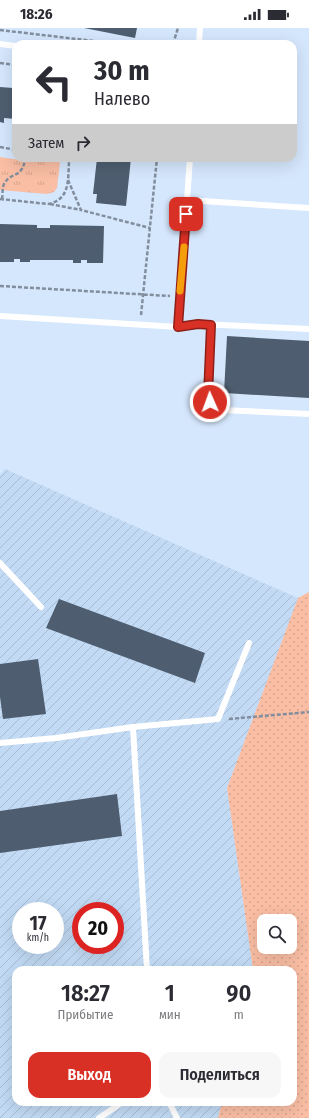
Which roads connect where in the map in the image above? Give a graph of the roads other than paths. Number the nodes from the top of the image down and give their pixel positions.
1 (200, 28) edge
2 (199, 40) edge
3 (0, 44) edge
4 (12, 46) edge
5 (190, 162) edge
6 (187, 200) junction
7 (309, 208) edge
8 (0, 316) edge
9 (211, 325) junction
10 (178, 327) junction
11 (309, 329) edge
12 (309, 414) edge
13 (0, 563) edge
14 (41, 607) dead end
15 (249, 643) dead end
16 (133, 727) junction
17 (0, 743) edge
18 (147, 966) edge
19 (117, 1106) edge
20 (172, 1106) edge
21 (99, 1118) edge
22 (177, 1118) edge

1 - 2 lane
3 - 4 lane
5 - 6 lane
6 - 7 lane
6 - 10 lane
8 - 10 lane
9 - 10 lane
9 - 11 lane
9 - 12 lane
13 - 14 lane
15 - 16 lane
16 - 17 lane
16 - 18 lane
19 - 21 lane
20 - 22 lane

